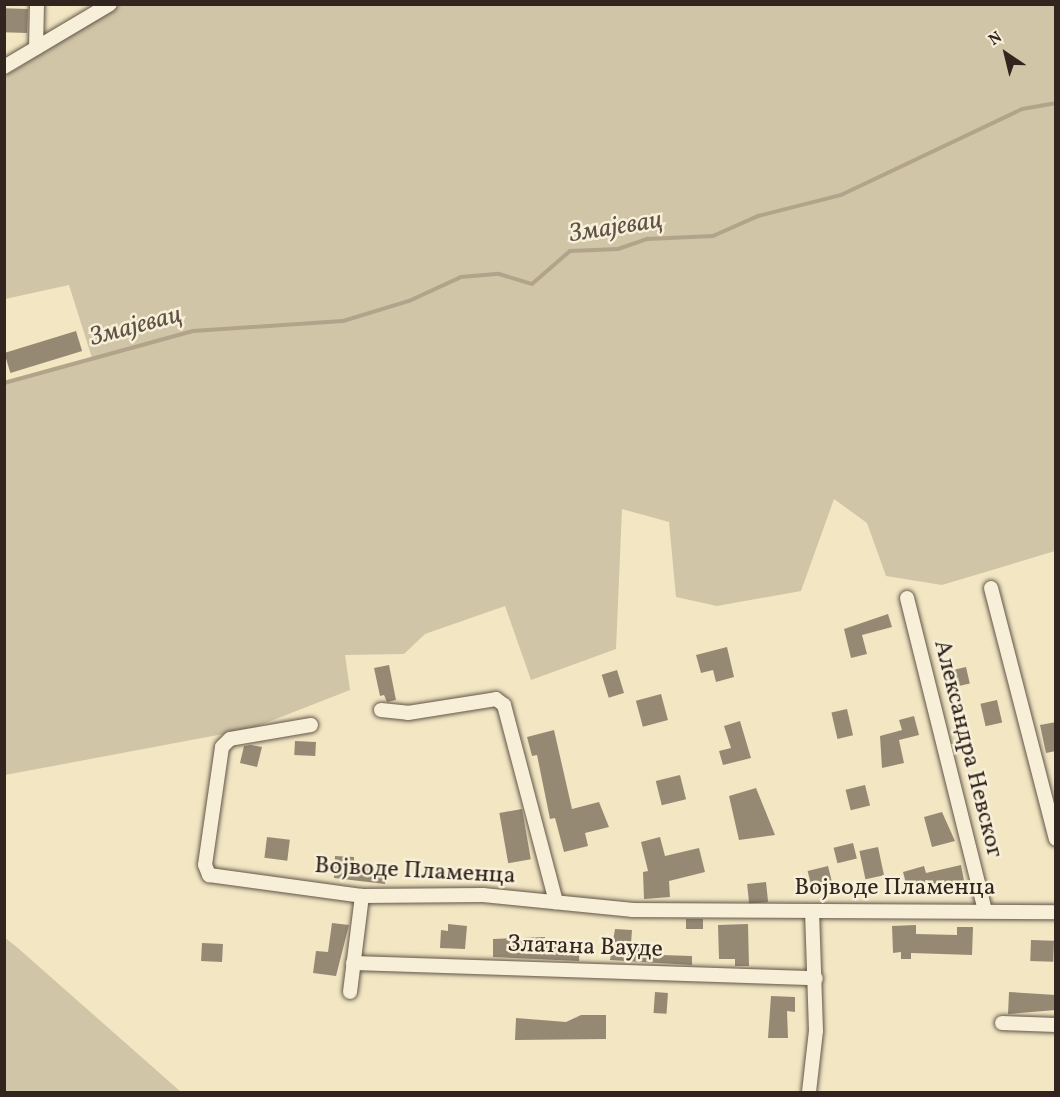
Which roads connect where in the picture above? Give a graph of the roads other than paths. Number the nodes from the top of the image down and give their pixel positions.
1 (37, 4) edge
2 (110, 4) edge
3 (36, 48) junction
4 (4, 67) edge
5 (991, 588) dead end
6 (907, 598) dead end
7 (381, 710) dead end
8 (312, 725) dead end
9 (1056, 839) edge
10 (362, 896) junction
11 (556, 902) junction
12 (985, 910) junction
13 (812, 912) junction
14 (1056, 912) edge
15 (353, 963) junction
16 (816, 978) junction
17 (350, 992) dead end
18 (1002, 1023) dead end
19 (1056, 1025) edge
20 (809, 1092) edge

1 - 3 street
2 - 3 street
3 - 4 street
5 - 9 street
6 - 12 street, Александра Невског
7 - 11 street, Војводе Пламенца
8 - 10 street, Војводе Пламенца
10 - 11 street, Војводе Пламенца
10 - 15 street
11 - 13 street, Војводе Пламенца
12 - 13 street, Војводе Пламенца
12 - 14 street, Војводе Пламенца
13 - 16 street
15 - 16 street, Златана Вауде
15 - 17 street
16 - 20 street
18 - 19 street

